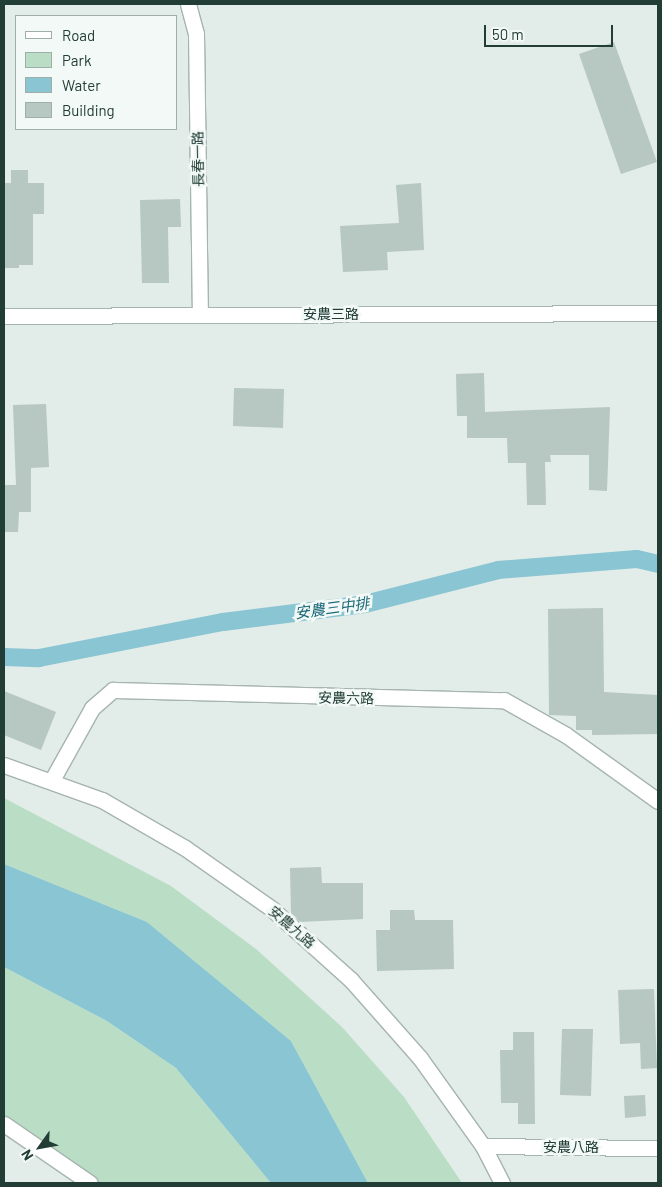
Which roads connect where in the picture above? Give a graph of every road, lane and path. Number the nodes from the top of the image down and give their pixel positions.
1 (188, 4) edge
2 (658, 312) edge
3 (200, 315) junction
4 (4, 316) edge
5 (4, 765) edge
6 (52, 780) junction
7 (658, 801) edge
8 (4, 1124) edge
9 (483, 1146) junction
10 (658, 1148) edge
11 (89, 1183) edge
12 (502, 1183) edge

1 - 3 street, 長春一路
2 - 3 street, 安農三路
3 - 4 street, 安農三路
5 - 6 street, 安農九路
6 - 7 street, 安農六路
6 - 9 street, 安農九路
8 - 11 street
9 - 10 street, 安農八路
9 - 12 street, 安農九路

